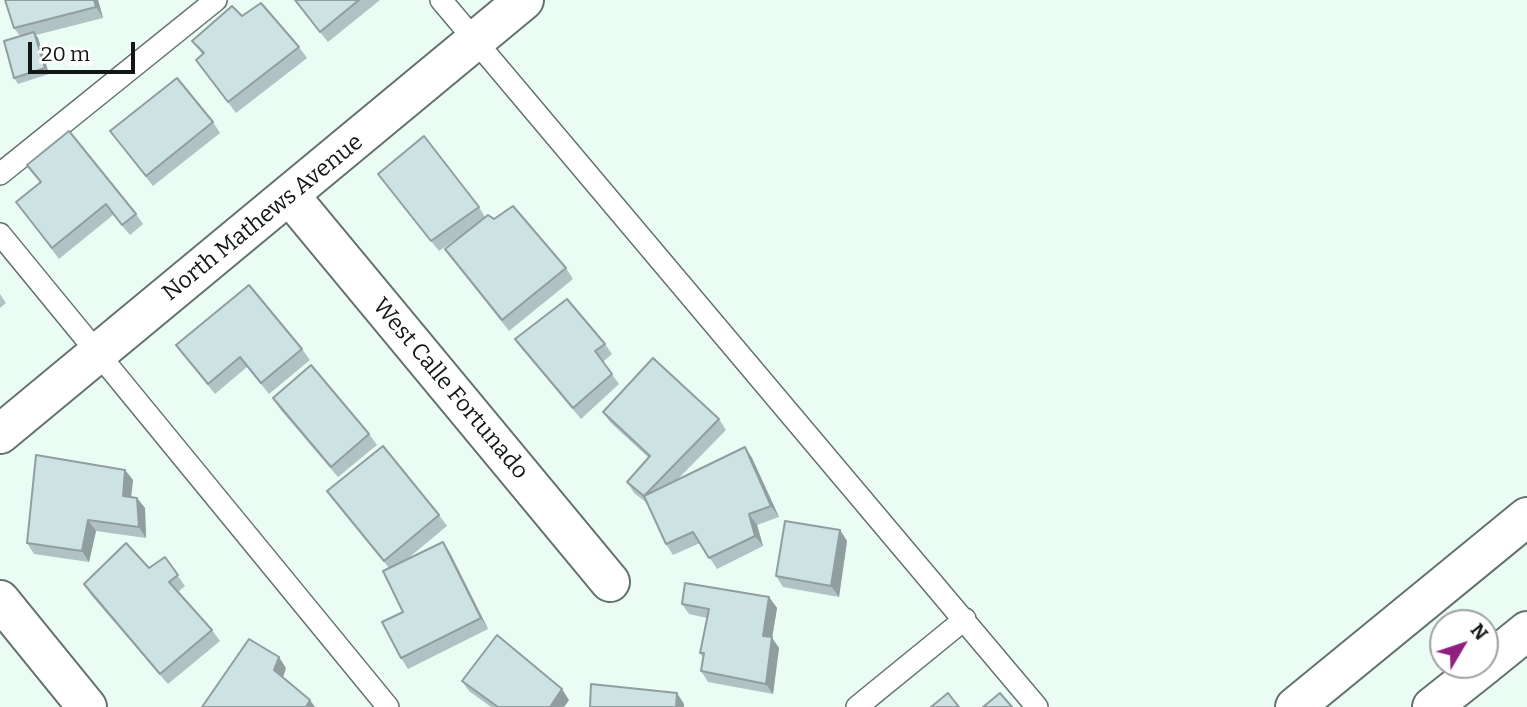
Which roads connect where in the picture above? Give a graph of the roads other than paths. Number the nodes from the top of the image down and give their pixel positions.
1 (216, 0) edge
2 (441, 0) edge
3 (524, 0) edge
4 (476, 42) junction
5 (0, 174) edge
6 (290, 196) junction
7 (0, 234) edge
8 (97, 354) junction
9 (0, 434) edge
10 (1527, 517) edge
11 (610, 582) dead end
12 (0, 600) edge
13 (965, 619) junction
14 (1527, 631) edge
15 (1499, 654) edge
16 (1467, 679) edge
17 (87, 707) edge
18 (388, 707) edge
19 (857, 707) edge
20 (1037, 707) edge
21 (1294, 707) edge
22 (1432, 707) edge

1 - 5 lane
2 - 4 lane
3 - 4 street, North Mathews Avenue
4 - 6 street, North Mathews Avenue
4 - 13 lane
6 - 8 street, North Mathews Avenue
6 - 11 street, West Calle Fortunado
7 - 8 lane
8 - 9 street, North Mathews Avenue
8 - 18 lane
10 - 21 street
12 - 17 street
13 - 19 lane
13 - 20 lane
14 - 15 street
16 - 22 street

